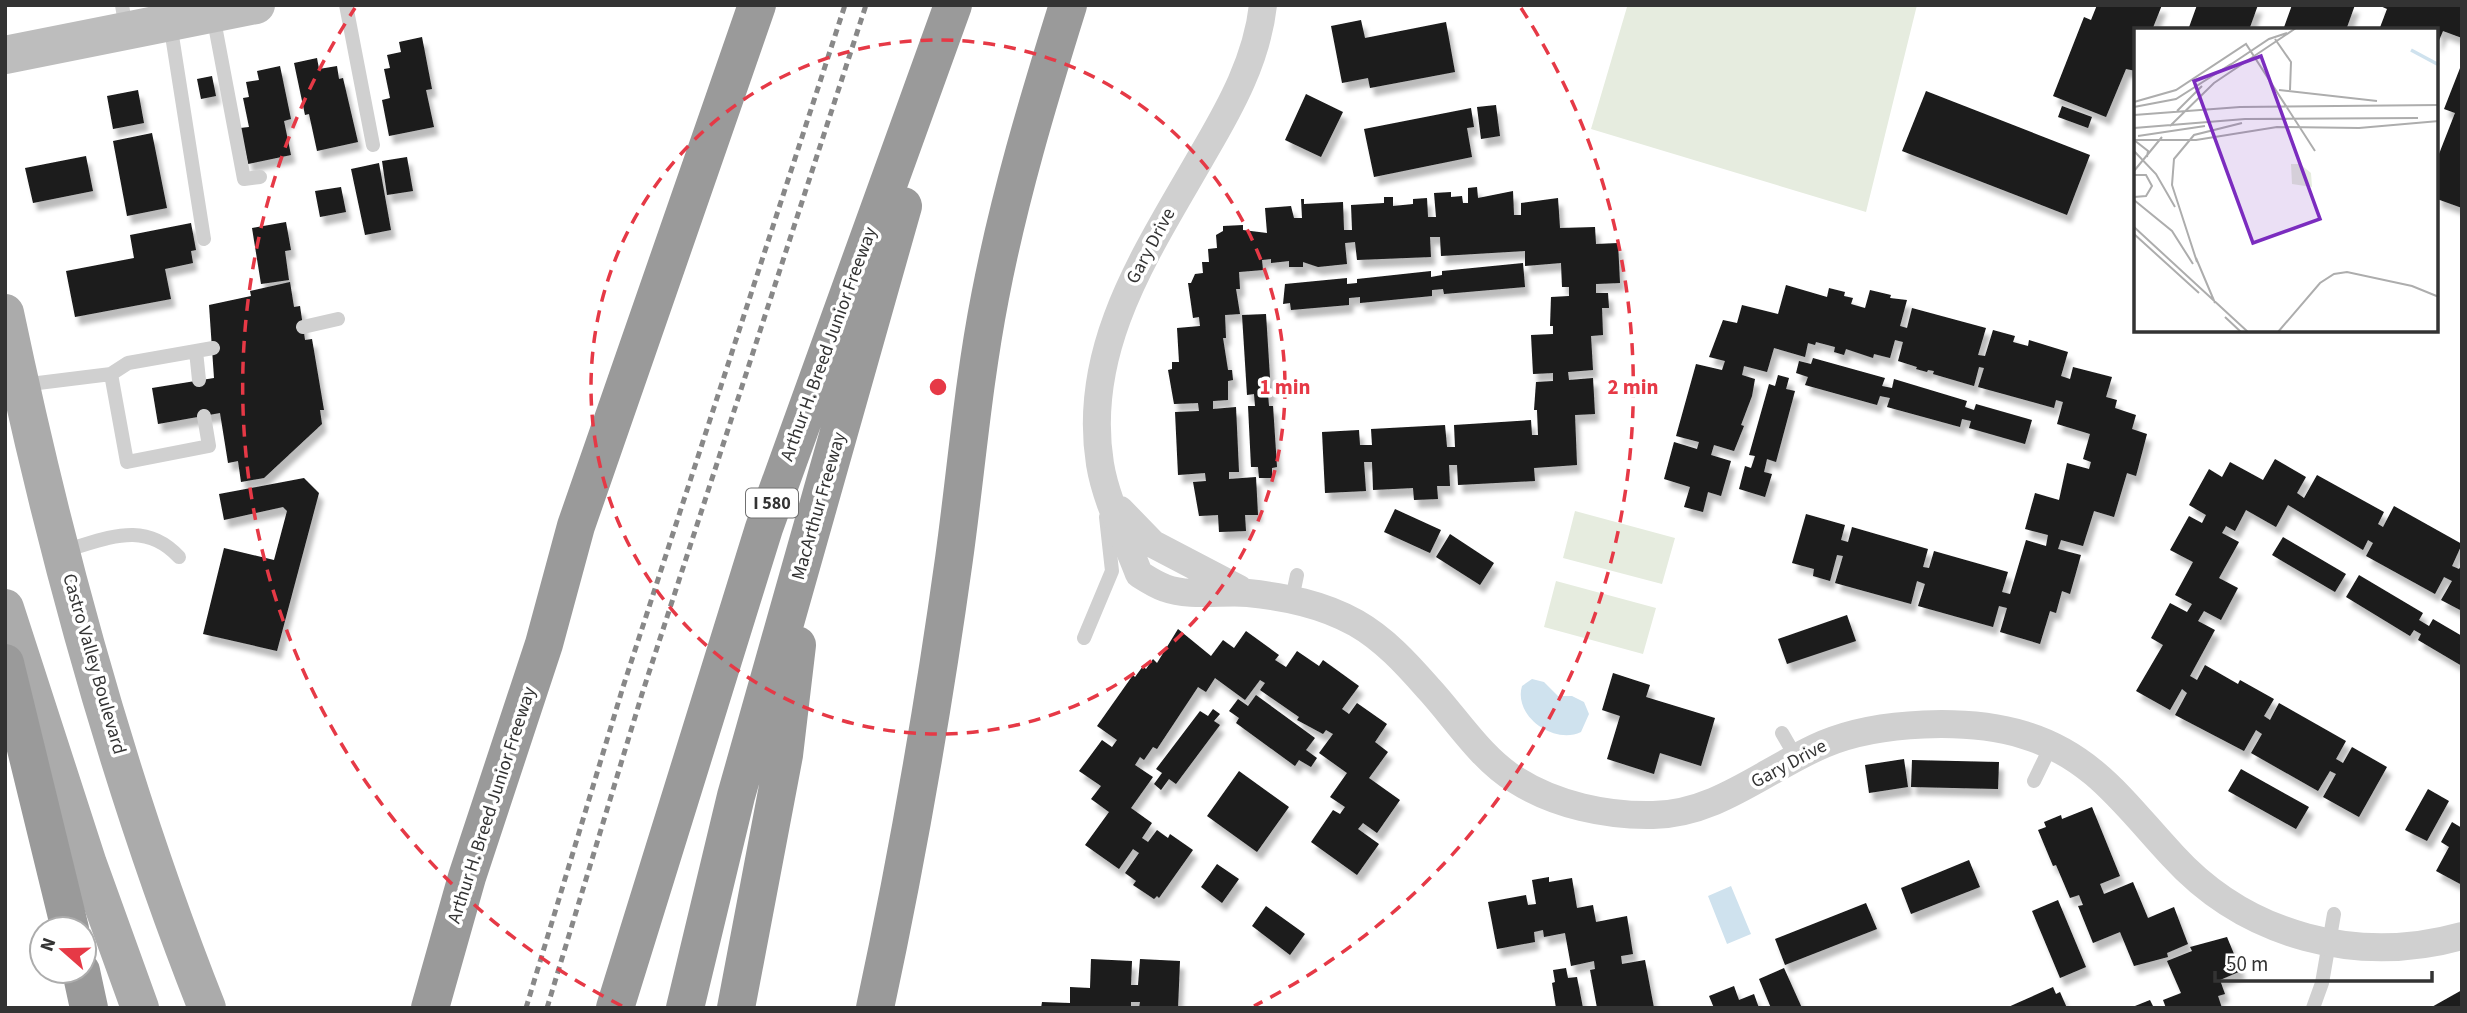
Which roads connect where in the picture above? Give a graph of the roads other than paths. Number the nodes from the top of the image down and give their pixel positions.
1 (256, 5) edge
2 (346, 5) edge
3 (757, 5) edge
4 (953, 5) edge
5 (958, 5) edge
6 (1068, 5) edge
7 (1264, 5) edge
8 (168, 14) edge
9 (212, 14) junction
10 (124, 18) edge
11 (5, 55) edge
12 (373, 145) dead end
13 (260, 177) dead end
14 (204, 239) dead end
15 (5, 313) edge
16 (338, 319) dead end
17 (303, 327) dead end
18 (213, 348) dead end
19 (196, 351) junction
20 (111, 374) junction
21 (199, 380) dead end
22 (21, 385) junction
23 (204, 416) dead end
24 (1100, 467) junction
25 (62, 552) junction
26 (806, 552) junction
27 (179, 557) dead end
28 (5, 608) edge
29 (1084, 638) dead end
30 (5, 663) edge
31 (1782, 733) dead end
32 (2051, 746) junction
33 (1797, 759) junction
34 (2034, 781) dead end
35 (2334, 914) dead end
36 (67, 915) edge
37 (2462, 936) edge
38 (2329, 943) junction
39 (84, 985) edge
40 (89, 1008) edge
41 (140, 1008) edge
42 (207, 1008) edge
43 (430, 1008) edge
44 (615, 1008) edge
45 (685, 1008) edge
46 (736, 1008) edge
47 (875, 1008) edge
48 (2313, 1008) edge

1 - 9 main road
2 - 12 lane
3 - 43 highway, Arthur H. Breed Junior Freeway
4 - 44 highway, Arthur H. Breed Junior Freeway / I 580
5 - 26 highway, MacArthur Freeway / I 580
6 - 47 highway
7 - 24 street, Gary Drive
8 - 9 main road
8 - 10 main road
8 - 14 lane
9 - 13 lane
10 - 11 main road
15 - 22 main road, Castro Valley Boulevard
16 - 17 lane
18 - 19 lane
19 - 20 lane
19 - 21 lane
20 - 22 lane
20 - 23 lane
22 - 25 main road, Castro Valley Boulevard
24 - 29 lane
24 - 33 street, Gary Drive
25 - 27 lane
25 - 42 main road, Castro Valley Boulevard
26 - 45 highway, MacArthur Freeway / I 580
26 - 46 highway
28 - 41 main road
30 - 36 highway
31 - 33 lane
32 - 33 street, Gary Drive
32 - 34 lane
32 - 38 street, Gary Drive
35 - 38 lane
37 - 38 street, Gary Drive
38 - 48 lane
39 - 40 highway

